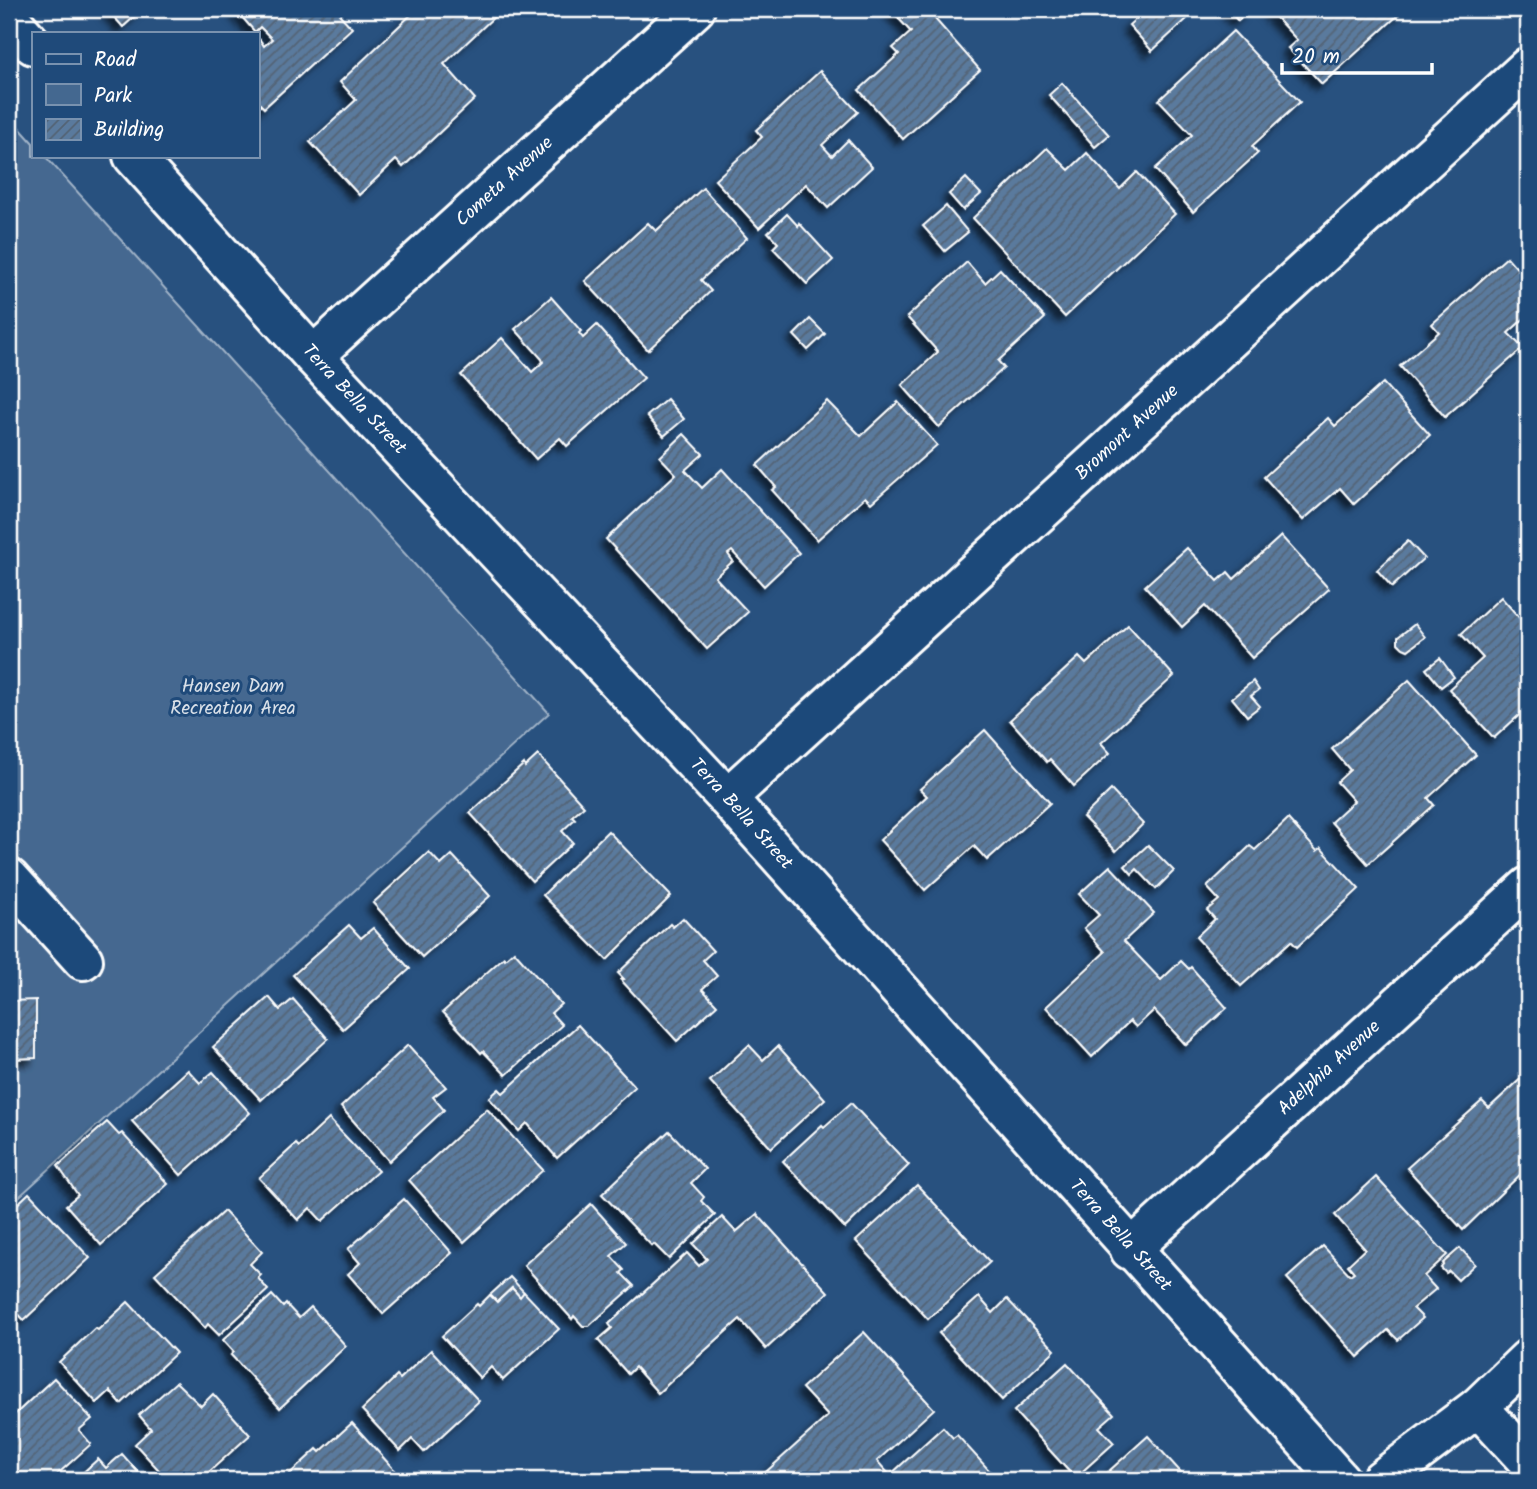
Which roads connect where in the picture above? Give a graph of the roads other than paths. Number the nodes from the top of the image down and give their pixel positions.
1 (695, 9) edge
2 (9, 18) edge
3 (32, 45) edge
4 (1528, 67) edge
5 (135, 158) edge
6 (313, 356) junction
7 (727, 798) junction
8 (9, 878) edge
9 (1528, 887) edge
10 (83, 960) dead end
11 (1130, 1250) junction
12 (1528, 1359) edge
13 (1478, 1407) junction
14 (1528, 1461) edge
15 (1340, 1480) edge
16 (1381, 1480) edge

1 - 6 street, Cometa Avenue
2 - 3 street
4 - 7 street, Bromont Avenue
5 - 6 street, Terra Bella Street
6 - 7 street, Terra Bella Street
7 - 11 street, Terra Bella Street
8 - 10 street
9 - 11 street, Adelphia Avenue
11 - 15 street, Terra Bella Street
12 - 13 street
13 - 14 street
13 - 16 street

